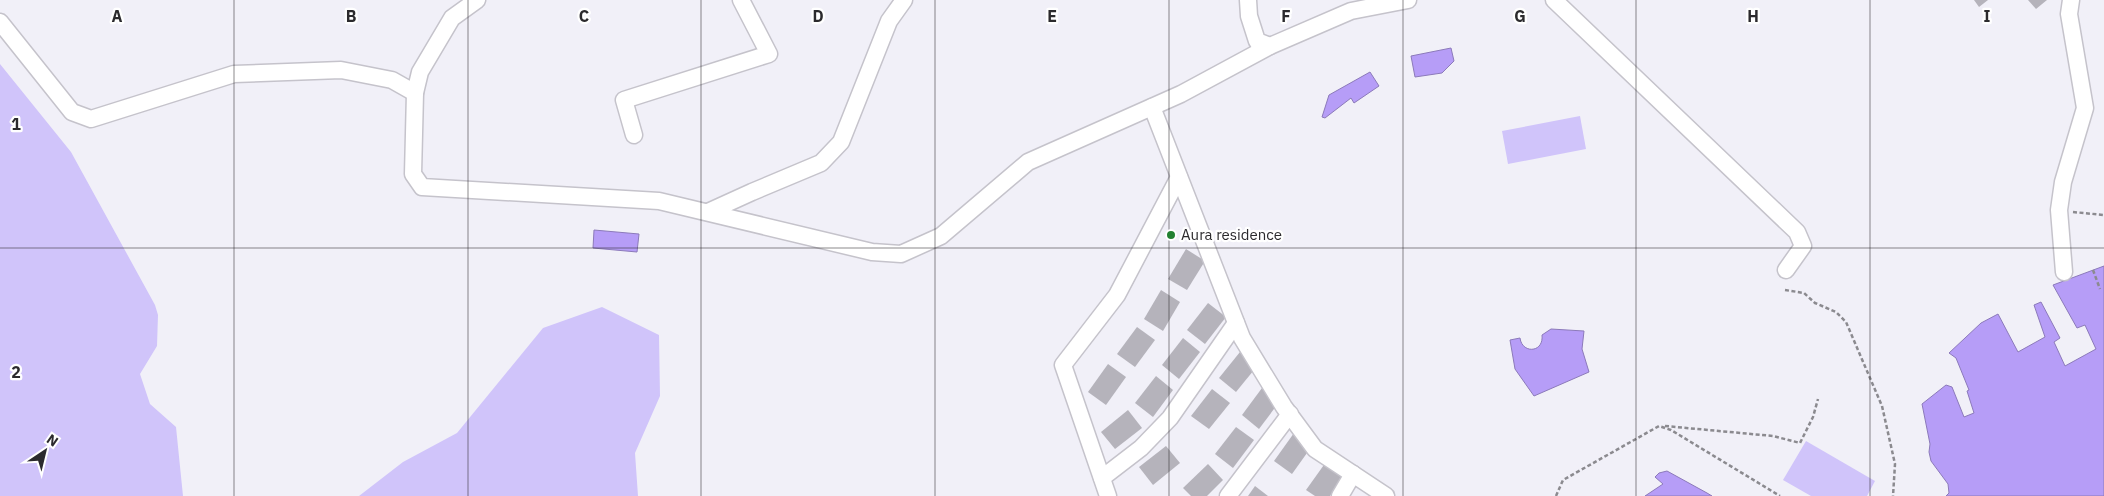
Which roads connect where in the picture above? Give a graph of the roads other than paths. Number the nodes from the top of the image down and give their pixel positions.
1 (477, 0) edge
2 (741, 0) edge
3 (904, 0) edge
4 (1248, 0) edge
5 (1408, 0) edge
6 (1554, 0) edge
7 (2071, 0) edge
8 (0, 22) edge
9 (1270, 46) junction
10 (415, 93) junction
11 (1152, 107) junction
12 (634, 134) dead end
13 (1179, 177) junction
14 (708, 212) junction
15 (1786, 270) dead end
16 (2064, 272) dead end
17 (1236, 323) junction
18 (1290, 414) junction
19 (1354, 474) junction
20 (1102, 478) junction
21 (1108, 496) edge
22 (1228, 496) edge
23 (1340, 496) edge
24 (1386, 496) edge

1 - 10 street
2 - 12 street
3 - 14 street
4 - 9 street
5 - 9 street
6 - 15 street
7 - 16 street
8 - 10 street
9 - 11 street
10 - 14 street
11 - 13 street
11 - 14 street
13 - 17 street
13 - 20 street
17 - 18 street
17 - 20 street
18 - 19 street
18 - 22 street
19 - 23 street
19 - 24 street
20 - 21 street

